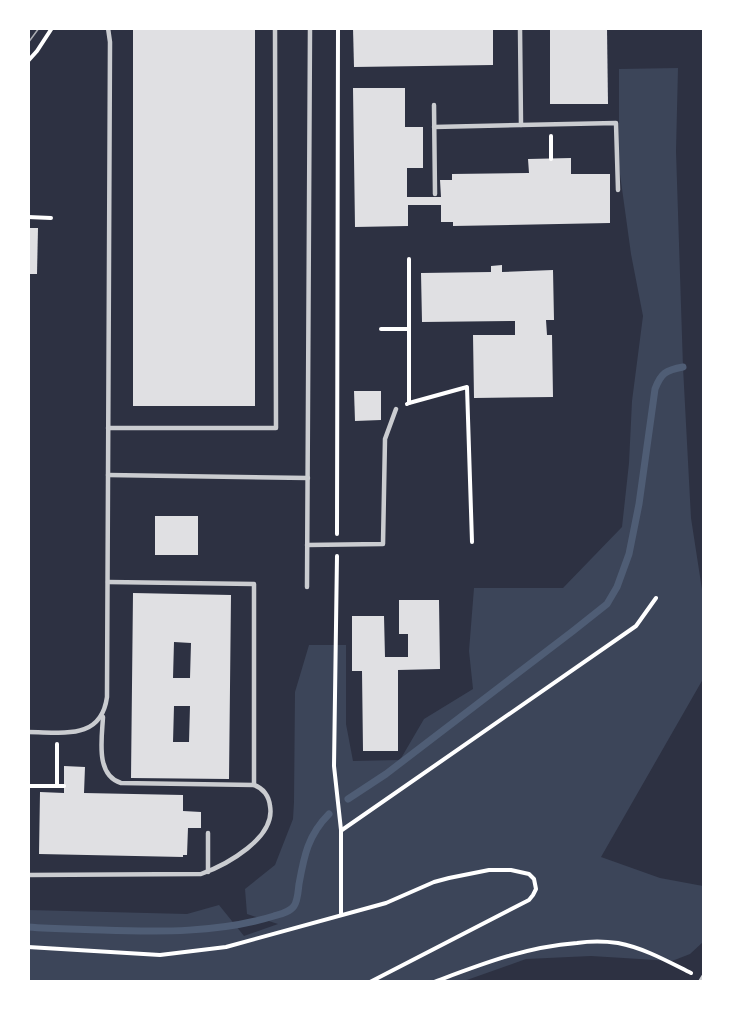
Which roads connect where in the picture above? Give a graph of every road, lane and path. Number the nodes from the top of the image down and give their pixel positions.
1 (52, 28) edge
2 (108, 28) edge
3 (274, 28) edge
4 (310, 28) edge
5 (338, 28) edge
6 (520, 28) edge
7 (28, 61) edge
8 (434, 105) dead end
9 (551, 124) junction
10 (521, 125) junction
11 (434, 127) junction
12 (551, 159) dead end
13 (618, 190) dead end
14 (435, 194) dead end
15 (28, 217) edge
16 (51, 218) dead end
17 (409, 259) dead end
18 (381, 329) dead end
19 (409, 329) junction
20 (410, 403) junction
21 (396, 409) joint
22 (108, 428) junction
23 (108, 475) junction
24 (308, 477) junction
25 (337, 535) dead end
26 (472, 542) dead end
27 (307, 545) junction
28 (337, 563) dead end
29 (108, 582) junction
30 (307, 587) dead end
31 (656, 598) dead end
32 (103, 714) junction
33 (28, 732) edge
34 (57, 732) junction
35 (254, 785) junction
36 (28, 786) edge
37 (57, 786) junction
38 (64, 786) dead end
39 (341, 830) junction
40 (208, 833) dead end
41 (208, 872) junction
42 (28, 875) edge
43 (341, 915) junction
44 (28, 947) edge
45 (702, 979) edge
46 (370, 981) edge
47 (434, 981) edge

1 - 7 path
2 - 22 lane
3 - 22 lane
4 - 24 lane
5 - 25 path
6 - 10 lane
8 - 11 lane
9 - 10 lane
9 - 12 path
9 - 13 lane
10 - 11 lane
11 - 14 lane
15 - 16 path
17 - 19 path
18 - 19 path
19 - 20 path
20 - 21 path
20 - 26 path
21 - 27 lane
22 - 23 lane
23 - 24 lane
23 - 29 lane
24 - 27 lane
27 - 30 lane
28 - 39 path
29 - 32 lane
29 - 35 lane
31 - 39 path
32 - 34 lane
32 - 35 lane
33 - 34 lane
34 - 37 path
35 - 41 lane
36 - 37 path
37 - 38 path
39 - 43 path
40 - 41 lane
41 - 42 lane
43 - 44 path
43 - 46 path
45 - 47 path

